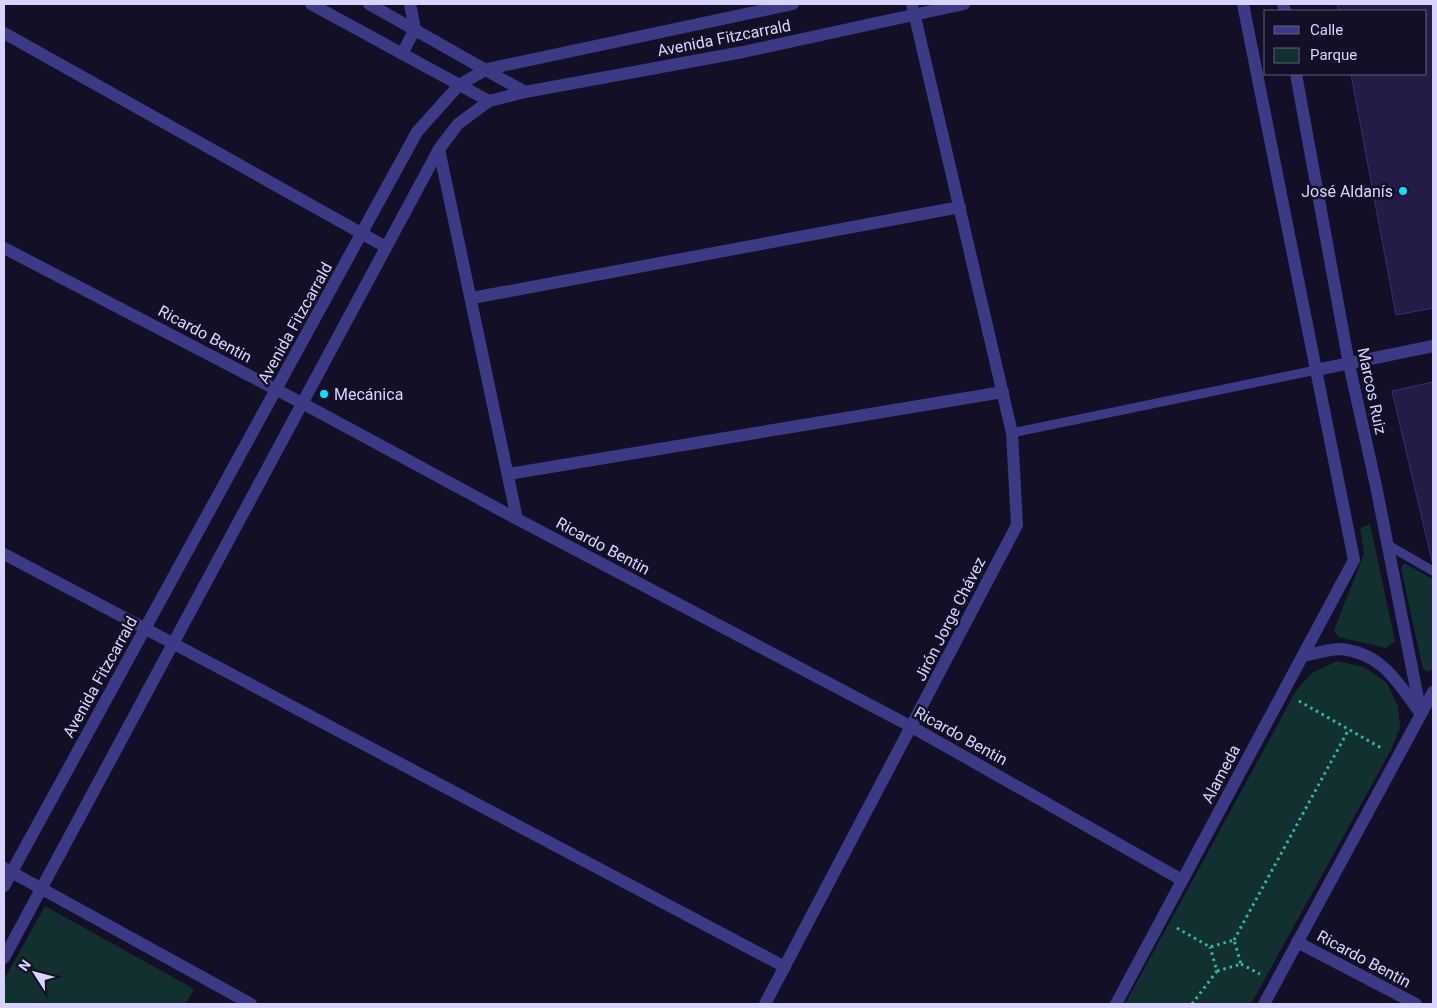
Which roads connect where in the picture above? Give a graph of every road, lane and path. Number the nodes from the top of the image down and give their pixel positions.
1 (311, 4) edge
2 (369, 4) edge
3 (410, 4) edge
4 (793, 4) edge
5 (964, 4) edge
6 (1243, 4) edge
7 (913, 9) edge
8 (415, 30) junction
9 (4, 33) edge
10 (402, 54) junction
11 (487, 69) junction
12 (1296, 75) edge
13 (459, 85) junction
14 (525, 92) junction
15 (489, 101) junction
16 (439, 149) junction
17 (960, 207) junction
18 (362, 234) junction
19 (386, 247) junction
20 (4, 248) edge
21 (472, 298) junction
22 (1433, 346) edge
23 (1349, 364) junction
24 (1316, 370) junction
25 (277, 390) junction
26 (1003, 392) junction
27 (302, 403) junction
28 (1012, 433) junction
29 (508, 474) junction
30 (517, 519) junction
31 (1388, 545) junction
32 (4, 554) edge
33 (1433, 571) edge
34 (146, 628) junction
35 (173, 642) junction
36 (1302, 656) junction
37 (1283, 692) junction
38 (1433, 692) edge
39 (1421, 714) junction
40 (912, 727) junction
41 (1349, 729) junction
42 (1397, 757) junction
43 (8, 870) edge
44 (1182, 880) junction
45 (4, 886) edge
46 (42, 888) junction
47 (1161, 919) junction
48 (1234, 940) junction
49 (1297, 942) junction
50 (1210, 946) junction
51 (4, 958) edge
52 (785, 967) junction
53 (1217, 971) junction
54 (250, 1004) edge
55 (765, 1004) edge
56 (1116, 1004) edge
57 (1192, 1004) edge
58 (1264, 1004) edge
59 (1416, 1004) edge

1 - 10 street
2 - 8 street
3 - 8 street
4 - 11 street, Avenida Fitzcarrald
5 - 7 street, Avenida Fitzcarrald
6 - 24 street
7 - 14 street, Avenida Fitzcarrald
7 - 17 street, Jirón Jorge Chávez
8 - 10 street
8 - 11 street
9 - 18 street
10 - 13 street
11 - 13 street, Avenida Fitzcarrald
11 - 14 street
12 - 23 street, Marcos Ruiz
13 - 15 street
13 - 18 street, Avenida Fitzcarrald
14 - 15 street, Avenida Fitzcarrald
15 - 16 street
16 - 19 street
16 - 21 street
17 - 21 street
17 - 26 street, Jirón Jorge Chávez
18 - 19 street
18 - 25 street, Avenida Fitzcarrald
19 - 27 street
20 - 25 street, Ricardo Bentin
21 - 29 street
22 - 23 street
23 - 24 street
23 - 31 street, Marcos Ruiz
24 - 28 lane
24 - 36 street, Alameda
25 - 27 street, Ricardo Bentin
25 - 34 street, Avenida Fitzcarrald
26 - 28 street, Jirón Jorge Chávez
26 - 29 street
27 - 30 street, Ricardo Bentin
27 - 35 street
28 - 40 street, Jirón Jorge Chávez
29 - 30 street
30 - 40 street, Ricardo Bentin
31 - 33 lane
31 - 39 street, Marcos Ruiz
32 - 34 street
34 - 35 street
34 - 43 street, Avenida Fitzcarrald
35 - 46 street
35 - 52 street
36 - 37 street, Alameda
36 - 39 street
37 - 41 path
37 - 44 street, Alameda
38 - 39 street
39 - 42 street
40 - 44 street, Ricardo Bentin
40 - 52 street, Jirón Jorge Chávez
41 - 42 path
41 - 48 path
42 - 49 street
43 - 45 street, Avenida Fitzcarrald
43 - 46 street
44 - 47 street, Alameda
46 - 51 street
46 - 54 street
47 - 50 path
47 - 56 street, Alameda
48 - 50 path
48 - 53 path
49 - 58 street
49 - 59 street, Ricardo Bentin
50 - 53 path
52 - 55 street, Jirón Jorge Chávez
53 - 57 path

